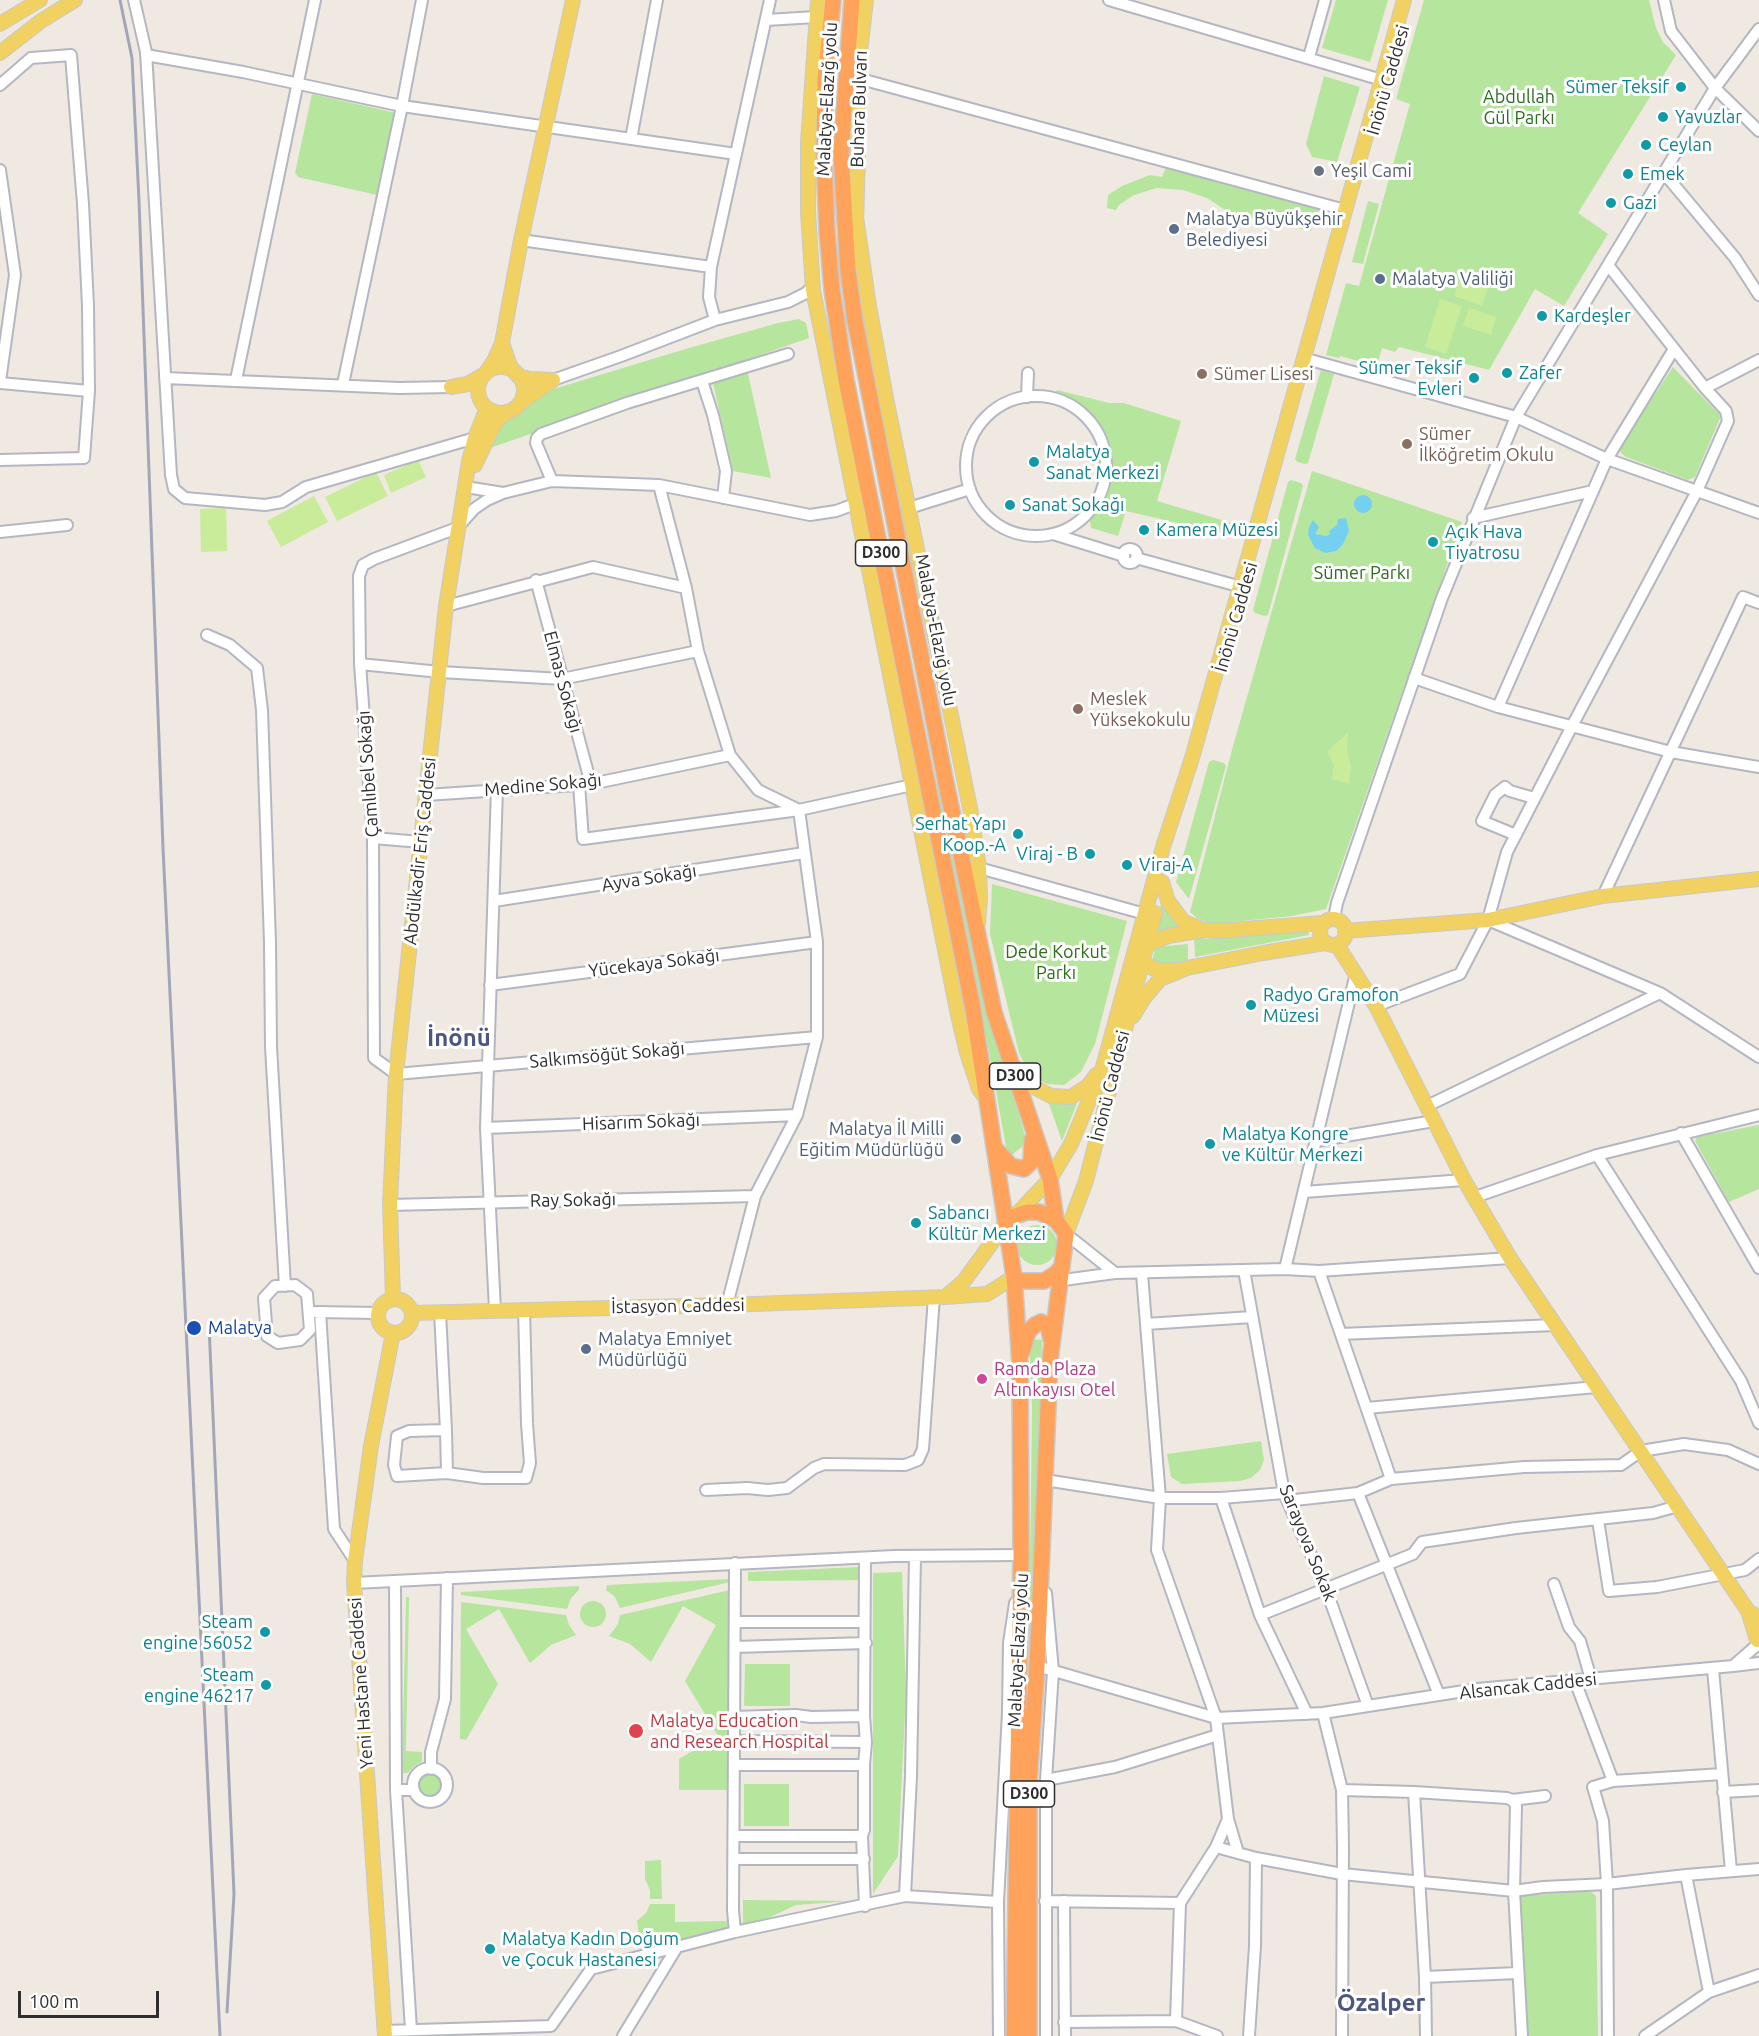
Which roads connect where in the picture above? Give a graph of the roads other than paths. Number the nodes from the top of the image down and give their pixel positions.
1 (40, 0) edge
2 (75, 0) edge
3 (134, 0) edge
4 (315, 0) edge
5 (422, 0) edge
6 (573, 0) edge
7 (657, 0) edge
8 (770, 0) edge
9 (818, 0) edge
10 (833, 0) edge
11 (852, 0) edge
12 (866, 0) edge
13 (1109, 0) edge
14 (1325, 0) edge
15 (1404, 0) edge
16 (1410, 0) edge
17 (1664, 0) edge
18 (816, 17) junction
19 (766, 20) junction
20 (0, 24) edge
21 (1759, 29) edge
22 (0, 53) edge
23 (146, 55) junction
24 (1309, 57) junction
25 (857, 78) junction
26 (1382, 80) junction
27 (297, 83) junction
28 (0, 85) edge
29 (1715, 88) junction
30 (402, 105) junction
31 (546, 127) junction
32 (1759, 131) edge
33 (631, 139) junction
34 (736, 154) junction
35 (0, 170) edge
36 (1664, 173) junction
37 (1345, 210) junction
38 (856, 217) junction
39 (521, 240) junction
40 (5, 241) edge
41 (1608, 265) junction
42 (711, 267) junction
43 (813, 286) junction
44 (1759, 295) edge
45 (715, 320) junction
46 (855, 321) junction
47 (502, 343) junction
48 (1674, 349) junction
49 (788, 354) dead end
50 (1306, 359) junction
51 (1759, 360) edge
52 (1028, 373) dead end
53 (484, 374) junction
54 (519, 375) junction
55 (165, 378) junction
56 (236, 380) junction
57 (553, 380) junction
58 (702, 381) junction
59 (0, 382) edge
60 (343, 384) junction
61 (451, 387) junction
62 (1705, 388) junction
63 (89, 391) junction
64 (1027, 396) junction
65 (519, 404) junction
66 (484, 405) junction
67 (506, 412) junction
68 (1516, 417) junction
69 (475, 438) junction
70 (1607, 459) junction
71 (0, 460) edge
72 (552, 481) junction
73 (659, 485) junction
74 (466, 487) junction
75 (970, 489) junction
76 (1593, 491) junction
77 (1697, 491) junction
78 (503, 493) junction
79 (723, 498) junction
80 (855, 504) junction
81 (909, 508) junction
82 (1759, 513) edge
83 (1473, 518) junction
84 (67, 525) dead end
85 (457, 528) junction
86 (0, 532) edge
87 (1053, 534) junction
88 (536, 580) junction
89 (1238, 586) junction
90 (686, 588) junction
91 (1759, 603) edge
92 (446, 606) junction
93 (207, 635) dead end
94 (698, 651) junction
95 (360, 664) junction
96 (440, 672) junction
97 (1414, 678) junction
98 (562, 679) junction
99 (1498, 707) junction
100 (1572, 726) junction
101 (1671, 752) junction
102 (730, 755) junction
103 (1759, 767) edge
104 (579, 784) junction
105 (591, 784) junction
106 (912, 785) junction
107 (497, 789) junction
108 (426, 795) junction
109 (1534, 798) junction
110 (799, 810) junction
111 (1516, 835) junction
112 (373, 838) junction
113 (421, 842) junction
114 (804, 853) junction
115 (980, 868) junction
116 (1759, 879) edge
117 (1162, 882) junction
118 (1603, 896) junction
119 (494, 902) junction
120 (1145, 914) junction
121 (1488, 920) junction
122 (1329, 921) junction
123 (1204, 930) junction
124 (977, 931) junction
125 (1346, 931) junction
126 (817, 942) junction
127 (1331, 944) junction
128 (1141, 953) junction
129 (1186, 969) junction
130 (1356, 973) junction
131 (490, 985) junction
132 (1660, 993) junction
133 (1376, 1006) junction
134 (1124, 1031) junction
135 (818, 1037) junction
136 (1759, 1057) edge
137 (1009, 1061) junction
138 (489, 1065) junction
139 (1103, 1066) junction
140 (396, 1074) junction
141 (988, 1101) junction
142 (1427, 1106) junction
143 (797, 1115) junction
144 (1759, 1115) edge
145 (1434, 1121) junction
146 (1031, 1123) junction
147 (486, 1128) junction
148 (1681, 1133) junction
149 (1316, 1141) junction
150 (994, 1147) junction
151 (1596, 1155) junction
152 (1050, 1179) junction
153 (1464, 1180) junction
154 (1305, 1192) junction
155 (755, 1196) junction
156 (1475, 1197) junction
157 (490, 1201) junction
158 (390, 1205) junction
159 (1011, 1219) junction
160 (1056, 1220) junction
161 (1066, 1234) junction
162 (1510, 1258) junction
163 (1759, 1268) edge
164 (1285, 1269) junction
165 (1244, 1270) junction
166 (1319, 1271) junction
167 (1115, 1273) junction
168 (1061, 1274) junction
169 (1142, 1274) junction
170 (1014, 1277) junction
171 (285, 1286) junction
172 (939, 1297) junction
173 (393, 1298) junction
174 (727, 1305) junction
175 (524, 1309) junction
176 (495, 1310) junction
177 (314, 1312) junction
178 (440, 1312) junction
179 (377, 1313) junction
180 (412, 1313) junction
181 (1252, 1317) junction
182 (1146, 1324) junction
183 (1555, 1325) junction
184 (393, 1333) junction
185 (1341, 1334) junction
186 (1050, 1360) junction
187 (1020, 1364) junction
188 (1596, 1387) junction
189 (1367, 1408) junction
190 (1759, 1423) edge
191 (446, 1430) junction
192 (1641, 1451) junction
193 (1759, 1464) edge
194 (447, 1473) junction
195 (1391, 1479) junction
196 (1045, 1480) junction
197 (706, 1490) dead end
198 (1284, 1493) junction
199 (1358, 1493) junction
200 (1160, 1498) junction
201 (1221, 1498) junction
202 (1678, 1506) junction
203 (1598, 1520) junction
204 (1042, 1552) junction
205 (915, 1556) junction
206 (864, 1557) junction
207 (1759, 1558) edge
208 (355, 1561) junction
209 (1021, 1562) junction
210 (735, 1563) junction
211 (1387, 1563) junction
212 (1724, 1573) junction
213 (447, 1578) junction
214 (395, 1581) junction
215 (354, 1583) junction
216 (1554, 1584) dead end
217 (1326, 1589) junction
218 (1260, 1615) junction
219 (1753, 1615) edge
220 (735, 1622) junction
221 (864, 1622) junction
222 (866, 1643) junction
223 (1758, 1644) edge
224 (735, 1647) junction
225 (1759, 1663) edge
226 (1037, 1666) junction
227 (1733, 1666) junction
228 (1713, 1669) junction
229 (1053, 1671) junction
230 (1591, 1679) junction
231 (1575, 1681) junction
232 (1440, 1695) junction
233 (1368, 1706) junction
234 (1323, 1713) junction
235 (1307, 1714) junction
236 (864, 1716) junction
237 (735, 1717) junction
238 (1216, 1718) junction
239 (1218, 1735) junction
240 (735, 1741) junction
241 (866, 1742) junction
242 (735, 1765) junction
243 (864, 1766) junction
244 (431, 1769) junction
245 (1722, 1774) junction
246 (1046, 1779) junction
247 (1613, 1781) junction
248 (396, 1790) junction
249 (414, 1790) junction
250 (1341, 1790) junction
251 (1759, 1790) edge
252 (1723, 1791) junction
253 (1414, 1792) junction
254 (1545, 1796) dead end
255 (1512, 1800) junction
256 (1228, 1819) junction
257 (734, 1836) junction
258 (862, 1836) junction
259 (1216, 1847) junction
260 (1238, 1853) junction
261 (1256, 1858) junction
262 (734, 1859) junction
263 (864, 1859) junction
264 (1759, 1869) edge
265 (1731, 1871) junction
266 (1342, 1874) junction
267 (1686, 1875) junction
268 (1420, 1882) junction
269 (1607, 1884) junction
270 (1514, 1892) junction
271 (905, 1896) junction
272 (1045, 1901) junction
273 (1064, 1901) junction
274 (998, 1902) junction
275 (1180, 1903) junction
276 (865, 1906) junction
277 (735, 1932) junction
278 (677, 1947) junction
279 (1518, 1973) junction
280 (1759, 1975) edge
281 (1425, 1977) junction
282 (1709, 1992) junction
283 (1176, 2020) junction
284 (1064, 2022) junction
285 (411, 2030) junction
286 (385, 2034) edge
287 (623, 2036) edge
288 (999, 2036) edge
289 (1014, 2036) edge
290 (1029, 2036) edge
291 (1046, 2036) edge
292 (1065, 2036) edge
293 (1217, 2036) edge
294 (1249, 2036) edge
295 (1342, 2036) edge
296 (1426, 2036) edge
297 (1522, 2036) edge
298 (1608, 2036) edge
299 (1645, 2036) edge

1 - 20 main road
2 - 22 main road
3 - 23 street
4 - 27 street
5 - 30 street
6 - 31 main road
7 - 33 street
8 - 19 street
9 - 18 main road
10 - 141 highway, Malatya-Elazığ yolu / D300
11 - 46 highway, Malatya-Elazığ yolu / D300
12 - 25 main road, Buhara Bulvarı
13 - 24 street
14 - 24 street
15 - 26 main road, İnönü Caddesi
16 - 50 main road, İnönü Caddesi
17 - 29 street
18 - 19 street
18 - 43 main road
19 - 34 street
21 - 29 street
23 - 27 street
23 - 55 street
24 - 26 street
25 - 37 street
25 - 38 main road, Buhara Bulvarı
26 - 37 main road, İnönü Caddesi
27 - 30 street
27 - 56 street
28 - 63 street
29 - 32 street
29 - 36 street
30 - 31 street
30 - 60 street
31 - 33 street
31 - 39 main road
33 - 34 street
34 - 42 street
35 - 40 street
36 - 41 street
36 - 44 street
37 - 50 main road, İnönü Caddesi
38 - 46 main road
38 - 81 main road
39 - 42 street
39 - 47 main road
40 - 59 street
41 - 48 street
41 - 68 street
42 - 45 street
43 - 45 street
43 - 80 main road
45 - 57 street
46 - 124 highway, Malatya-Elazığ yolu / D300
47 - 53 main road
47 - 54 main road
48 - 62 street
48 - 70 street
49 - 58 street
50 - 68 street
50 - 89 main road, İnönü Caddesi
50 - 117 main road, İnönü Caddesi
51 - 62 street
52 - 64 street
53 - 54 main road
53 - 61 main road
53 - 66 main road
54 - 57 main road
54 - 65 main road
55 - 56 street
55 - 69 street
56 - 60 street
57 - 65 main road
58 - 72 street
58 - 79 street
59 - 63 street
60 - 61 street
61 - 66 main road
62 - 77 street
63 - 71 street
64 - 75 street
64 - 87 street
65 - 67 main road
66 - 67 main road
66 - 69 main road, Abdülkadir Eriş Caddesi
67 - 74 main road
68 - 70 street
68 - 83 street
69 - 74 main road, Abdülkadir Eriş Caddesi
70 - 76 street
70 - 77 street
72 - 73 street
72 - 78 street
73 - 79 street
73 - 90 street
74 - 78 street
74 - 85 main road, Abdülkadir Eriş Caddesi
75 - 81 street
75 - 87 street
76 - 83 street
76 - 99 street
77 - 82 street
77 - 100 street
78 - 85 street
79 - 80 street
80 - 106 main road
81 - 115 main road
83 - 97 street
84 - 86 street
85 - 92 main road, Abdülkadir Eriş Caddesi
85 - 95 street, Çamlıbel Sokağı
87 - 89 street
88 - 90 street
88 - 92 street
88 - 98 street, Elmas Sokağı
89 - 120 main road, İnönü Caddesi
90 - 94 street
91 - 101 street
92 - 96 main road, Abdülkadir Eriş Caddesi
93 - 171 street
94 - 98 street
94 - 102 street
95 - 96 street
95 - 112 street, Çamlıbel Sokağı
96 - 98 street
96 - 108 main road, Abdülkadir Eriş Caddesi
97 - 99 street
97 - 122 street
98 - 105 street, Elmas Sokağı
99 - 100 street
100 - 101 street
100 - 109 street
101 - 103 street
101 - 118 street
102 - 105 street, Medine Sokağı
102 - 110 street
104 - 105 street, Medine Sokağı
104 - 107 street, Medine Sokağı
104 - 110 street
106 - 110 street
106 - 141 main road
107 - 108 street, Medine Sokağı
107 - 119 street
108 - 113 main road, Abdülkadir Eriş Caddesi
109 - 111 street
109 - 111 street
110 - 114 street
111 - 121 street
112 - 113 street
112 - 140 street, Çamlıbel Sokağı
113 - 140 main road, Abdülkadir Eriş Caddesi
114 - 119 street, Ayva Sokağı
114 - 126 street
115 - 120 street
115 - 124 main road
116 - 118 main road
117 - 123 main road
117 - 128 main road, İnönü Caddesi
118 - 121 main road
119 - 131 street
120 - 128 main road, İnönü Caddesi
121 - 125 main road
121 - 132 street
121 - 133 street
122 - 123 main road
122 - 125 main road
122 - 127 main road
123 - 128 main road
124 - 137 highway, Malatya-Elazığ yolu / D300
125 - 127 main road
126 - 131 street, Yücekaya Sokağı
126 - 135 street
127 - 129 main road
127 - 130 main road
128 - 129 main road
128 - 134 main road, İnönü Caddesi
128 - 139 main road
129 - 134 main road
130 - 133 main road
130 - 149 street
131 - 138 street
132 - 136 street
132 - 142 street
133 - 142 main road
134 - 161 main road, İnönü Caddesi
135 - 138 street, Salkımsöğüt Sokağı
135 - 143 street
137 - 139 main road
137 - 146 highway, Malatya-Elazığ yolu / D300
138 - 140 street, Salkımsöğüt Sokağı
138 - 147 street
139 - 152 main road
140 - 158 main road, Abdülkadir Eriş Caddesi
141 - 150 highway, Malatya-Elazığ yolu / D300
142 - 145 main road
143 - 147 street, Hisarım Sokağı
143 - 155 street
144 - 148 street
145 - 149 street
145 - 153 main road
146 - 150 highway
146 - 152 highway, Malatya-Elazığ yolu / D300
147 - 157 street
148 - 151 street
148 - 163 street
149 - 154 street
150 - 159 highway, Malatya-Elazığ yolu / D300
151 - 156 street
151 - 190 street
152 - 159 main road
152 - 160 highway, Malatya-Elazığ yolu / D300
153 - 154 street
153 - 156 main road
154 - 164 street
155 - 157 street, Ray Sokağı
155 - 174 street
156 - 162 main road
157 - 158 street, Ray Sokağı
157 - 176 street
158 - 173 main road, Abdülkadir Eriş Caddesi
159 - 160 highway
159 - 170 highway
159 - 172 main road
160 - 161 highway
161 - 167 street
161 - 168 highway
162 - 166 street
162 - 183 main road
164 - 165 street
164 - 166 street
165 - 169 street
165 - 181 street, Sarayova Sokak
166 - 185 street
167 - 168 street
167 - 169 street
168 - 170 highway
168 - 186 highway, Malatya-Elazığ yolu / D300
169 - 182 street
170 - 172 main road, İstasyon Caddesi
170 - 187 highway, Malatya-Elazığ yolu / D300
171 - 177 street
171 - 177 street
172 - 174 main road, İstasyon Caddesi
172 - 197 street
173 - 179 main road
173 - 180 main road
174 - 175 main road, İstasyon Caddesi
175 - 176 main road, İstasyon Caddesi
175 - 194 street
176 - 178 main road, İstasyon Caddesi
177 - 179 street
177 - 208 street
178 - 180 main road, İstasyon Caddesi
178 - 191 street
179 - 184 main road
180 - 184 main road
181 - 182 street
181 - 198 street, Sarayova Sokak
182 - 200 street
183 - 185 street
183 - 188 main road
184 - 208 main road, Yeni Hastane Caddesi
185 - 189 street
186 - 187 highway
186 - 196 highway, Malatya-Elazığ yolu / D300
187 - 209 highway, Malatya-Elazığ yolu / D300
188 - 189 street
188 - 192 main road
189 - 195 street
191 - 194 street
191 - 194 street
192 - 193 street
192 - 195 street
192 - 202 main road
195 - 199 street
196 - 200 street
196 - 204 highway, Malatya-Elazığ yolu / D300
198 - 199 street
198 - 201 street
198 - 217 street, Sarayova Sokak
199 - 211 street
200 - 201 street
200 - 238 street
201 - 218 street
202 - 203 street
202 - 212 main road
203 - 211 street
203 - 212 street
204 - 226 highway, Malatya-Elazığ yolu / D300
204 - 229 street
205 - 206 street
205 - 209 street
205 - 271 street
206 - 210 street
206 - 221 street
207 - 212 street
208 - 215 main road, Yeni Hastane Caddesi
209 - 274 street
209 - 289 highway, Malatya-Elazığ yolu / D300
210 - 213 street
210 - 220 street
211 - 217 street
211 - 232 street
212 - 219 main road
213 - 214 street
213 - 244 street
214 - 215 street
214 - 248 street
215 - 286 main road, Yeni Hastane Caddesi
216 - 230 street
217 - 218 street
217 - 233 street, Sarayova Sokak
218 - 235 street
219 - 223 main road
220 - 221 street
220 - 224 street
221 - 222 street
222 - 224 street
222 - 236 street
223 - 227 street
224 - 237 street
225 - 227 street, Alsancak Caddesi
226 - 229 street, Alsancak Caddesi
226 - 290 highway, Malatya-Elazığ yolu / D300
227 - 228 street, Alsancak Caddesi
228 - 230 street, Alsancak Caddesi
228 - 245 street
229 - 238 street, Alsancak Caddesi
229 - 246 street
230 - 231 street, Alsancak Caddesi
231 - 232 street, Alsancak Caddesi
231 - 247 street
232 - 233 street, Alsancak Caddesi
233 - 234 street, Alsancak Caddesi
234 - 235 street, Alsancak Caddesi
234 - 250 street
235 - 238 street, Alsancak Caddesi
236 - 237 street
236 - 241 street
237 - 240 street
238 - 239 street
239 - 246 street
239 - 256 street
240 - 241 street
240 - 242 street
241 - 243 street
242 - 243 street
242 - 257 street
243 - 258 street
244 - 249 street
244 - 249 street
245 - 247 street
245 - 252 street
246 - 272 street
247 - 269 street
248 - 249 street
248 - 285 street
250 - 253 street
250 - 266 street
251 - 252 street
252 - 265 street
253 - 255 street
253 - 268 street
254 - 255 street
255 - 270 street
256 - 259 street
256 - 260 street
257 - 258 street
257 - 262 street
258 - 263 street
259 - 260 street
259 - 275 street
260 - 261 street
261 - 266 street
261 - 294 street
262 - 263 street
262 - 277 street
263 - 276 street
264 - 265 street
265 - 267 street
266 - 268 street
266 - 295 street
267 - 269 street
267 - 282 street
268 - 270 street
268 - 281 street
269 - 270 street
269 - 298 street
270 - 279 street
271 - 274 street
271 - 276 street
272 - 273 street
272 - 291 street
273 - 275 street
273 - 284 street
274 - 288 street
275 - 283 street
276 - 277 street
277 - 278 street
278 - 285 street
278 - 287 street
279 - 281 street
279 - 297 street
280 - 282 street
281 - 296 street
282 - 299 street
283 - 284 street
283 - 293 street
284 - 292 street
285 - 286 street

